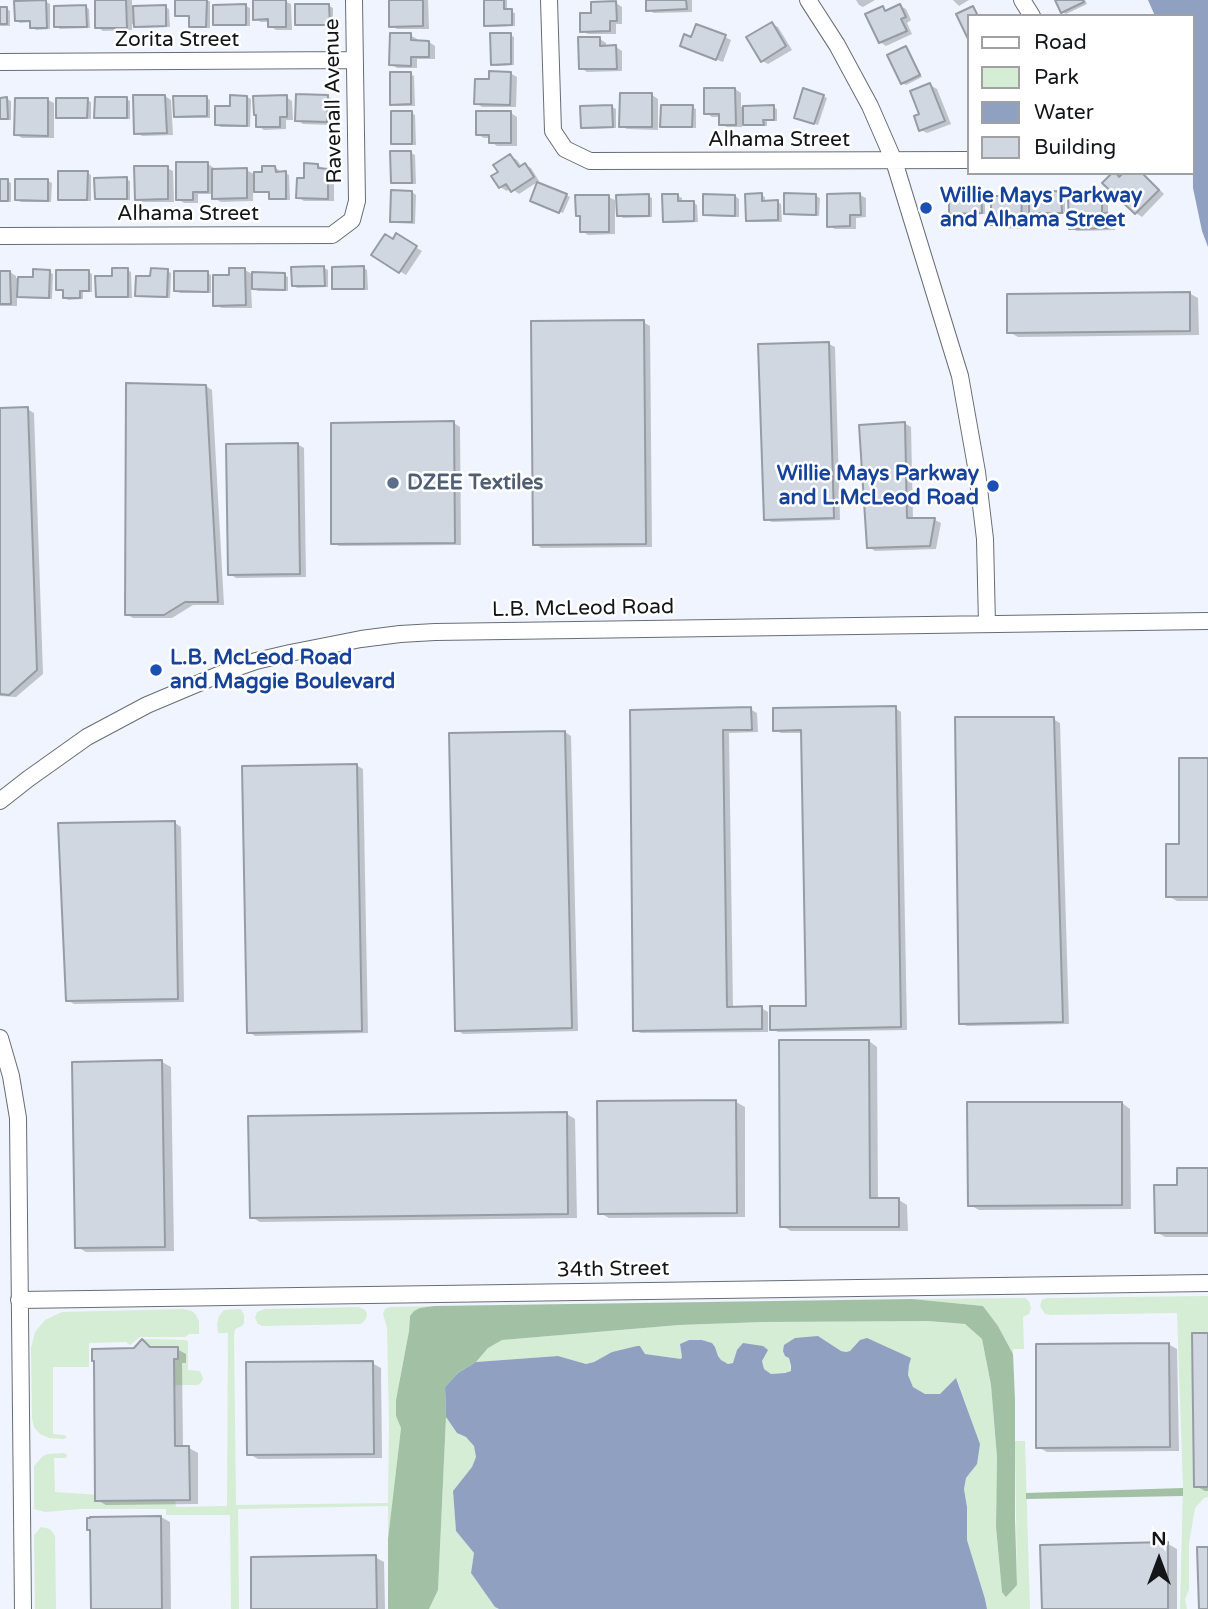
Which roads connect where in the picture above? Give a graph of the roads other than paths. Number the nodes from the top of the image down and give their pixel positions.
1 (354, 0) edge
2 (549, 0) edge
3 (808, 0) edge
4 (354, 60) junction
5 (0, 62) edge
6 (967, 160) edge
7 (894, 161) junction
8 (357, 201) joint
9 (0, 236) edge
10 (1208, 621) edge
11 (987, 624) junction
12 (0, 801) edge
13 (0, 1038) edge
14 (1208, 1283) edge
15 (19, 1300) junction
16 (23, 1609) edge

1 - 4 street, Ravenall Avenue
2 - 7 street, Alhama Street
3 - 7 street
4 - 5 street, Zorita Street
4 - 8 street, Ravenall Avenue
6 - 7 street, Alhama Street
7 - 11 street
8 - 9 street, Alhama Street
10 - 11 street, L.B. McLeod Road
11 - 12 street, L.B. McLeod Road
13 - 15 street
14 - 15 street, 34th Street
15 - 16 street

